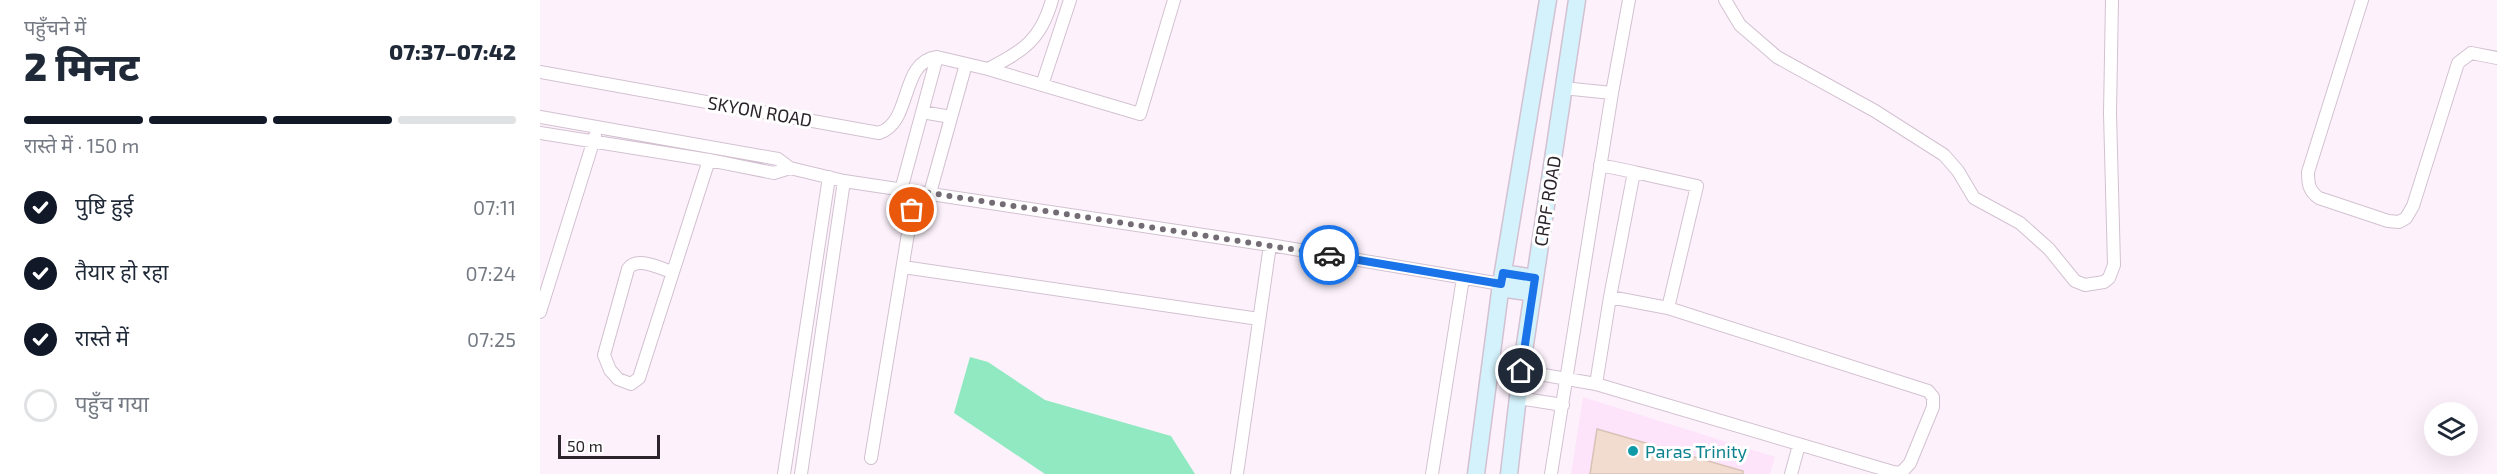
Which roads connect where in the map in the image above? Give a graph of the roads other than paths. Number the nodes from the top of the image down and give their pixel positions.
1 (1052, 0) edge
2 (1070, 0) edge
3 (1174, 0) edge
4 (1548, 0) edge
5 (1577, 0) edge
6 (1629, 0) edge
7 (1725, 0) edge
8 (2112, 0) edge
9 (2362, 0) edge
10 (937, 57) junction
11 (2497, 58) edge
12 (966, 64) junction
13 (988, 69) junction
14 (540, 72) edge
15 (1042, 85) junction
16 (1563, 88) junction
17 (1612, 93) junction
18 (922, 112) junction
19 (540, 117) edge
20 (951, 117) junction
21 (597, 126) junction
22 (540, 133) edge
23 (592, 143) junction
24 (709, 160) junction
25 (1600, 165) junction
26 (790, 168) junction
27 (1634, 172) junction
28 (829, 177) junction
29 (844, 180) junction
30 (901, 190) junction
31 (915, 191) junction
32 (930, 193) junction
33 (1270, 245) junction
34 (903, 267) junction
35 (672, 272) junction
36 (1463, 278) junction
37 (1501, 281) junction
38 (1534, 285) junction
39 (1610, 297) junction
40 (1668, 308) junction
41 (540, 312) edge
42 (1259, 319) junction
43 (1521, 371) junction
44 (1568, 379) junction
45 (1596, 384) junction
46 (1518, 398) junction
47 (1563, 405) junction
48 (1799, 446) junction
49 (871, 458) dead end
50 (784, 474) edge
51 (801, 474) edge
52 (1237, 474) edge
53 (1432, 474) edge
54 (1476, 474) edge
55 (1509, 474) edge
56 (1551, 474) edge
57 (1791, 474) edge

1 - 13 street
2 - 15 street
3 - 15 street
4 - 37 street
5 - 16 street, CRPF ROAD
6 - 17 street
7 - 8 street
9 - 11 street
10 - 12 street
10 - 14 street, SKYON ROAD
10 - 18 street
12 - 13 street
12 - 20 street
13 - 15 street
16 - 17 street
16 - 38 street, CRPF ROAD
17 - 25 street
18 - 20 street
18 - 30 street
19 - 21 street
20 - 32 street
21 - 23 street
21 - 26 street
22 - 23 street
23 - 24 street
23 - 41 street
24 - 26 street
24 - 35 street
25 - 27 street
25 - 44 street
26 - 28 street
27 - 39 street
27 - 40 street
28 - 29 street
28 - 50 street
29 - 30 street
29 - 51 street
30 - 31 street
31 - 32 street
31 - 34 street
32 - 33 street
33 - 36 street
33 - 42 street
34 - 42 street
34 - 49 street
35 - 35 street
36 - 37 street
36 - 53 street
37 - 38 street
37 - 54 street
38 - 43 street, CRPF ROAD
39 - 40 street
39 - 45 street
40 - 48 street
42 - 52 street
43 - 44 street
43 - 46 street, CRPF ROAD
44 - 45 street
44 - 47 street
45 - 48 street
46 - 47 street
46 - 55 street, CRPF ROAD
47 - 56 street
48 - 57 street

